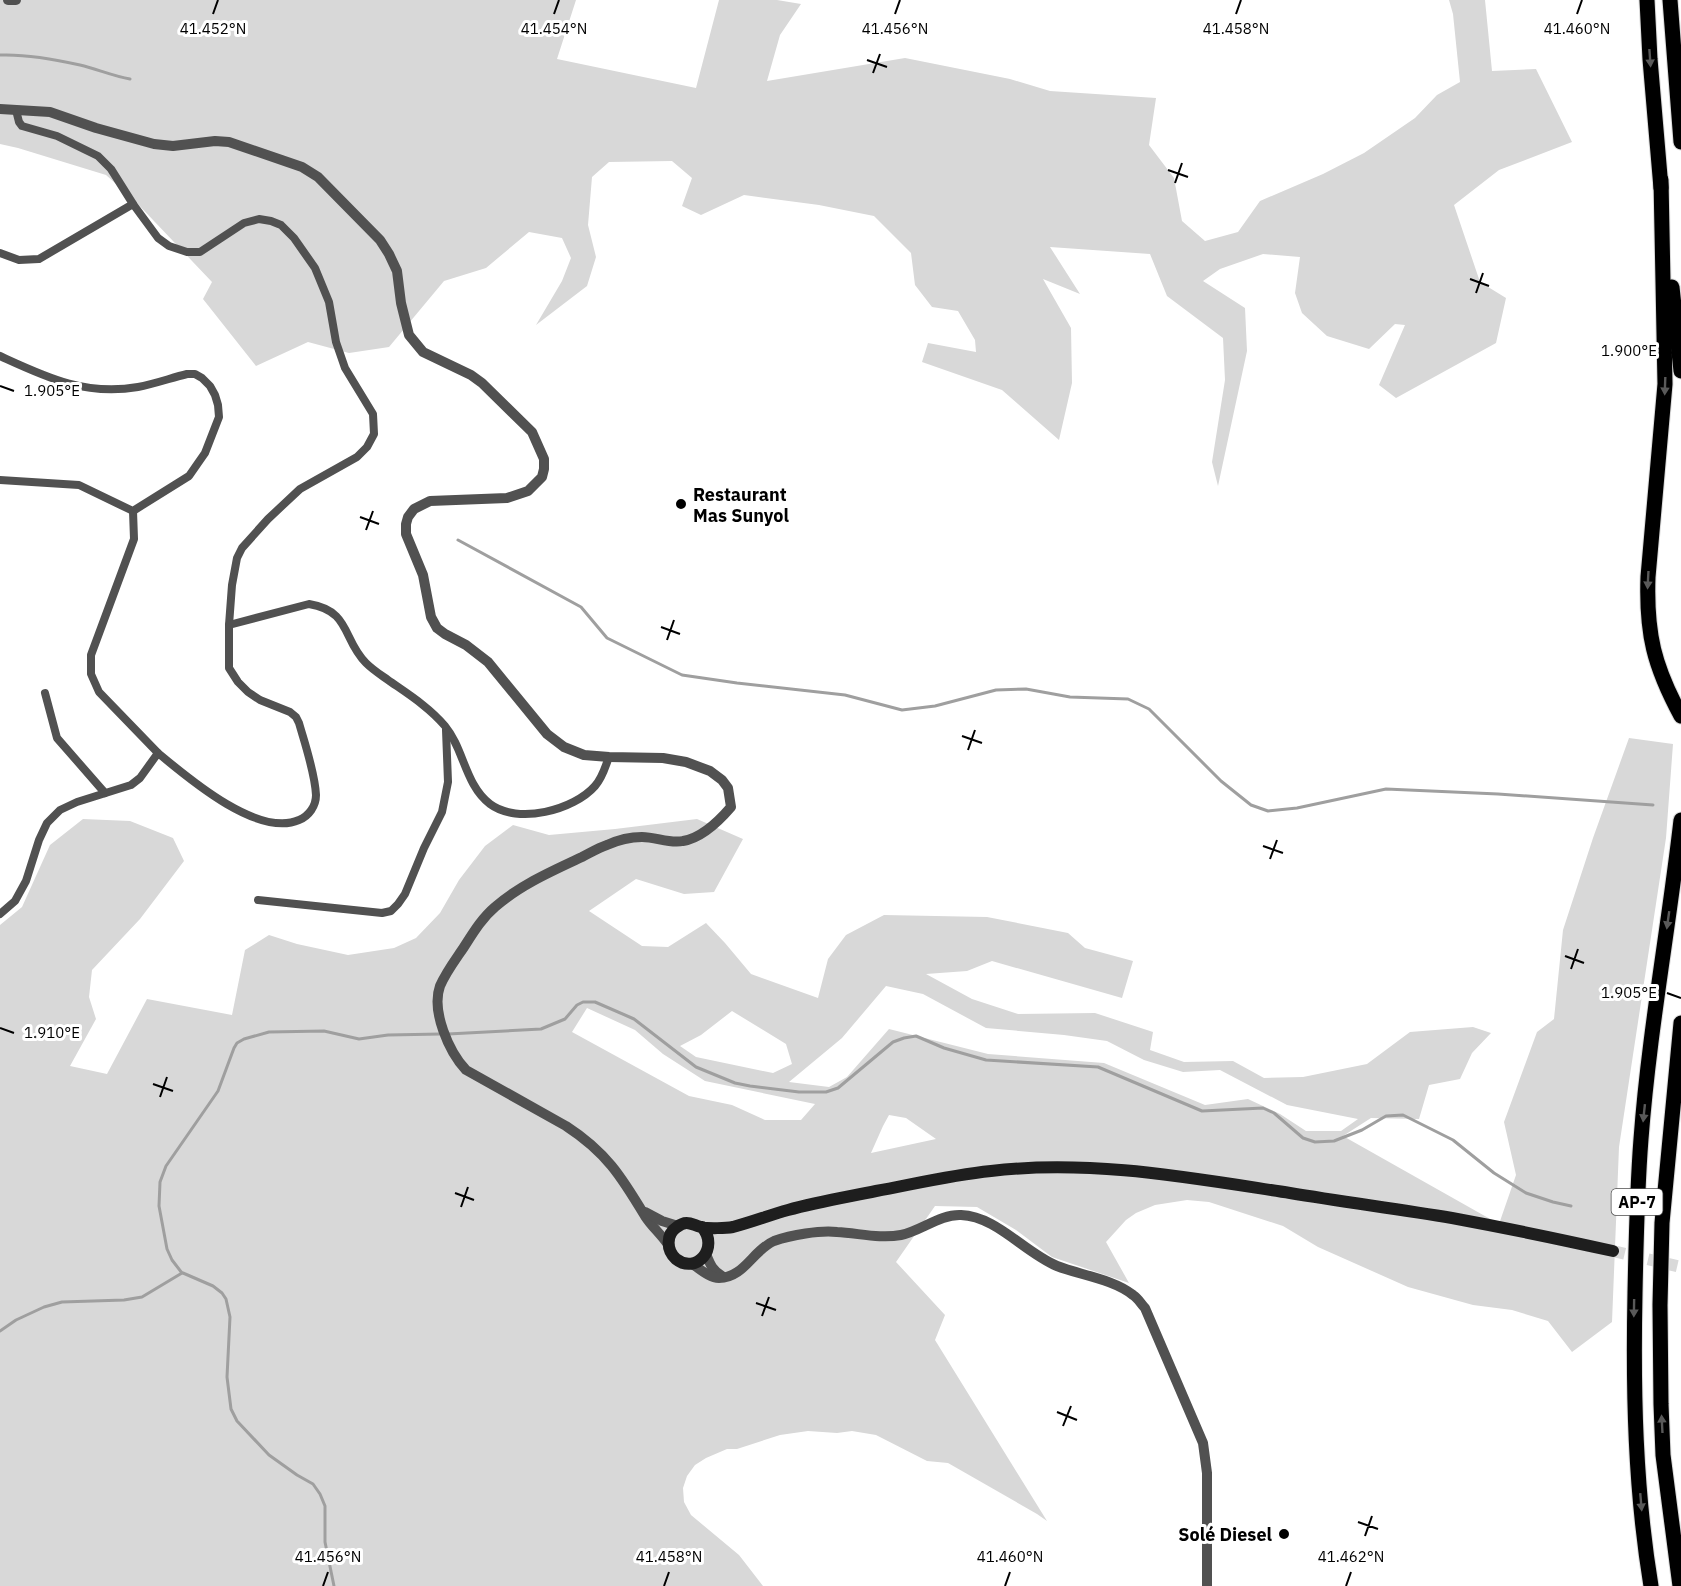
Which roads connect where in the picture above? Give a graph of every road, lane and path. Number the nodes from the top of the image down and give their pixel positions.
1 (8, 0) edge
2 (16, 0) edge
3 (1647, 0) edge
4 (1671, 0) edge
5 (0, 109) edge
6 (16, 110) junction
7 (1681, 142) edge
8 (1660, 180) junction
9 (133, 204) junction
10 (0, 253) edge
11 (0, 356) edge
12 (1681, 371) edge
13 (0, 480) edge
14 (134, 511) junction
15 (229, 625) junction
16 (45, 693) dead end
17 (1681, 716) edge
18 (446, 727) junction
19 (158, 753) junction
20 (609, 757) junction
21 (105, 793) junction
22 (1681, 820) edge
23 (258, 900) dead end
24 (0, 914) edge
25 (1681, 1023) edge
26 (642, 1210) junction
27 (678, 1226) junction
28 (702, 1227) junction
29 (734, 1227) junction
30 (669, 1246) junction
31 (707, 1250) junction
32 (1613, 1251) tunnel mouth
33 (691, 1263) junction
34 (725, 1277) junction
35 (1207, 1586) edge
36 (1651, 1586) edge
37 (1680, 1586) edge

1 - 2 street
3 -> 8 highway
4 - 7 highway
5 - 6 street
6 - 9 street
6 - 20 street
8 - 12 highway
8 -> 17 highway
9 - 10 street
9 - 15 street
11 - 14 street
13 - 14 street
14 - 19 street
15 - 18 street
15 - 19 street
16 - 21 street
18 - 20 street
18 - 23 street
19 - 21 street
20 - 26 street
21 - 24 street
22 -> 36 highway, AP-7
37 -> 25 highway, AP-7
26 - 27 street
26 - 30 street
27 - 28 main road
27 - 30 main road
28 - 29 main road
28 - 31 main road
29 - 31 main road
29 - 32 main road
30 - 33 main road
31 - 33 main road
31 - 34 street
33 - 34 street
34 - 35 street

